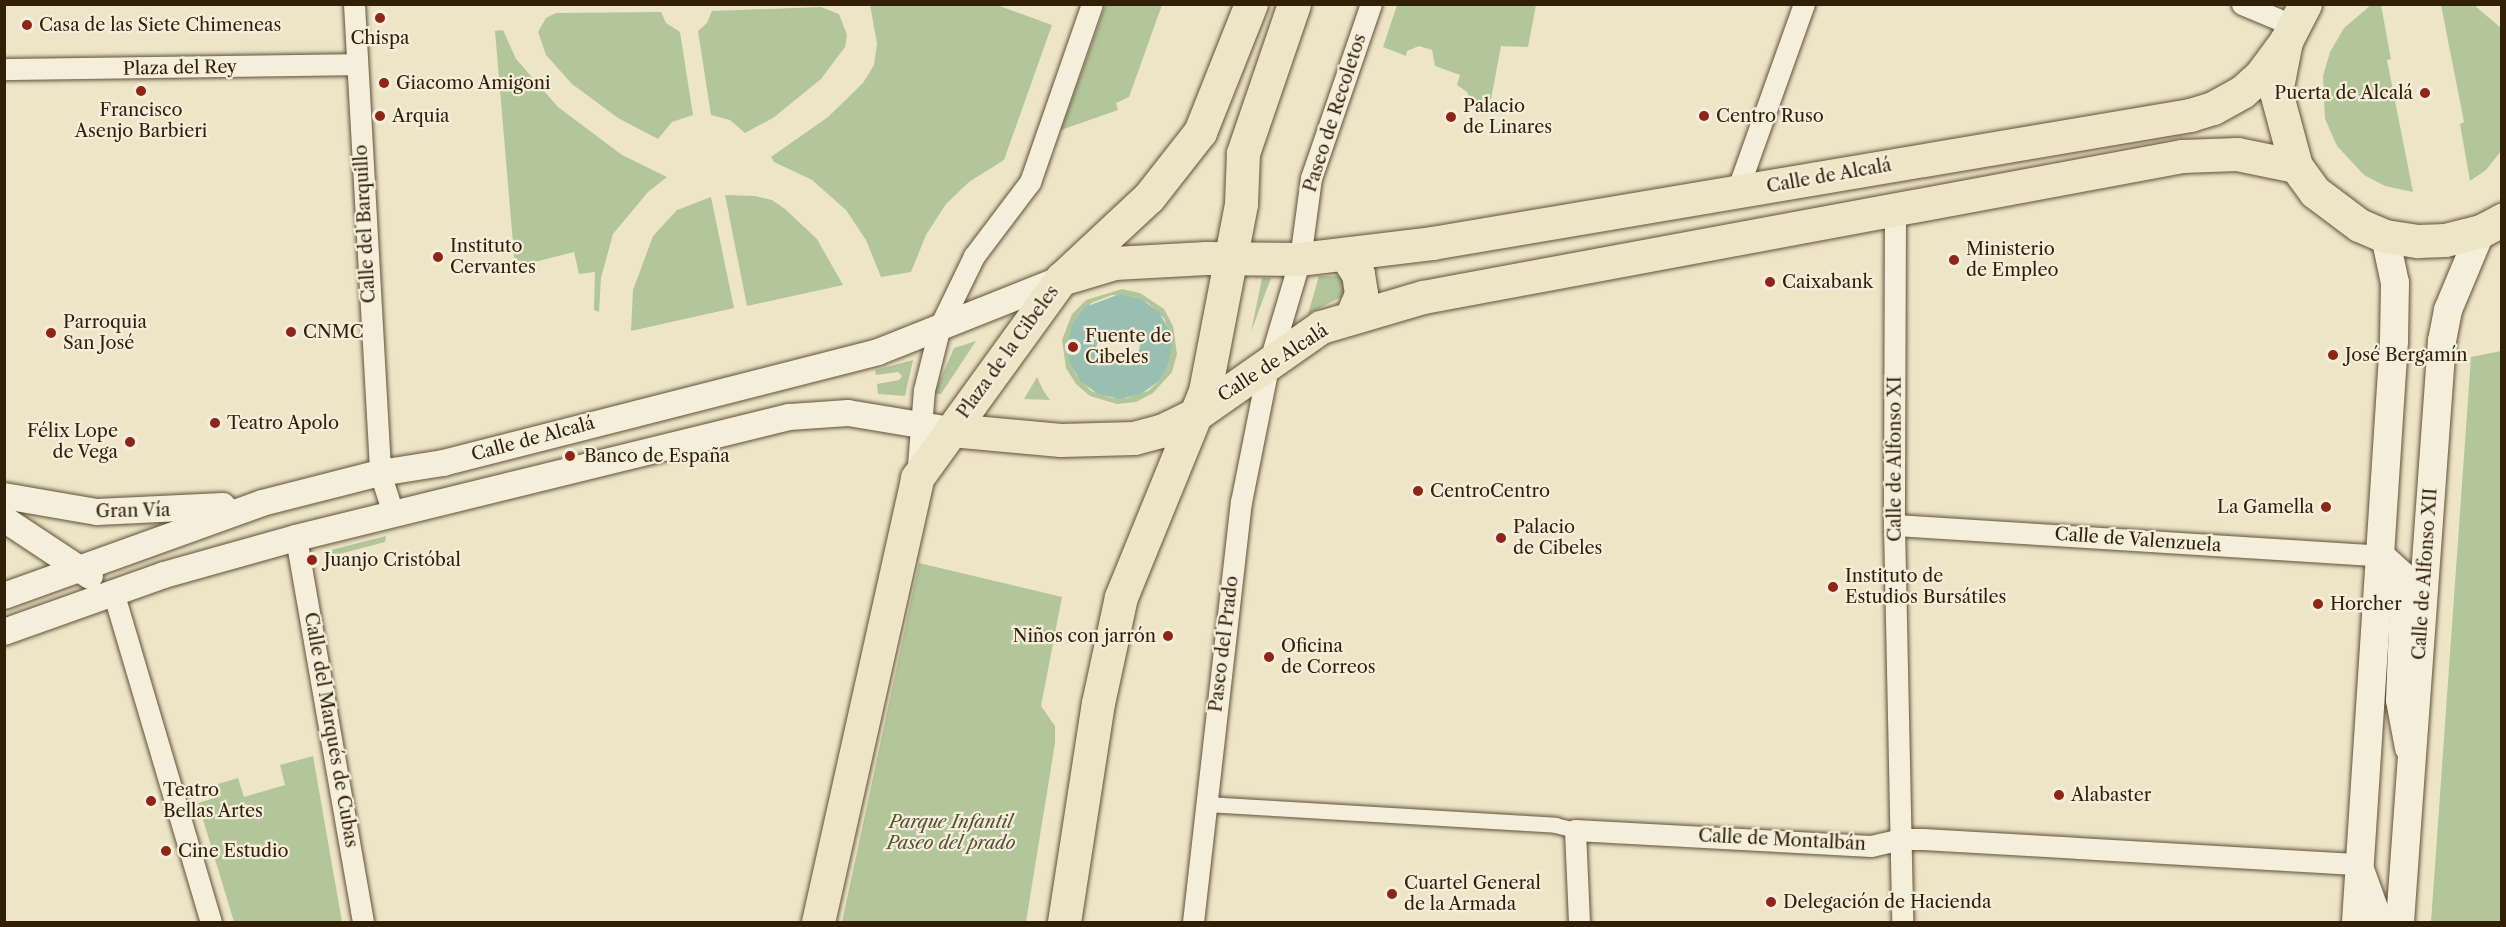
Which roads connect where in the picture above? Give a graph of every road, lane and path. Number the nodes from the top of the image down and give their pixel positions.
1 (354, 4) edge
2 (1092, 4) edge
3 (1251, 4) edge
4 (1294, 4) edge
5 (1371, 4) edge
6 (1804, 4) edge
7 (2242, 4) edge
8 (2294, 23) edge
9 (356, 64) junction
10 (4, 69) edge
11 (2296, 166) junction
12 (1737, 191) junction
13 (1895, 211) junction
14 (2491, 226) edge
15 (2385, 236) junction
16 (1345, 254) junction
17 (1230, 257) junction
18 (1300, 259) junction
19 (1061, 279) junction
20 (1351, 317) junction
21 (940, 326) junction
22 (1268, 367) junction
23 (1198, 413) junction
24 (918, 425) junction
25 (951, 430) junction
26 (381, 473) junction
27 (917, 478) junction
28 (4, 496) edge
29 (262, 503) junction
30 (393, 513) junction
31 (4, 519) edge
32 (1894, 525) junction
33 (296, 538) junction
34 (2382, 556) junction
35 (81, 569) junction
36 (114, 595) junction
37 (4, 596) edge
38 (4, 632) edge
39 (2412, 756) junction
40 (1206, 804) junction
41 (1575, 830) junction
42 (1901, 838) junction
43 (2359, 864) junction
44 (211, 922) edge
45 (363, 922) edge
46 (818, 922) edge
47 (1064, 922) edge
48 (1193, 922) edge
49 (1579, 922) edge
50 (1902, 922) edge
51 (2356, 922) edge
52 (2380, 922) edge
53 (2400, 922) edge

1 - 9 street, Calle del Barquillo
2 - 21 street
3 - 19 main road
4 - 17 main road
5 - 18 street, Paseo de Recoletos
6 - 12 street
7 - 8 street
8 - 11 main road
8 - 12 main road, Calle de Alcalá
9 - 10 street, Plaza del Rey
9 - 26 street, Calle del Barquillo
11 - 13 main road, Calle de Alcalá
11 - 15 main road
12 - 16 main road, Calle de Alcalá
13 - 20 main road, Calle de Alcalá
13 - 32 street, Calle de Alfonso XI
14 - 15 main road
14 - 39 main road, Calle de Alfonso XII
15 - 34 main road
16 - 18 main road, Calle de Alcalá
16 - 20 main road, Calle de Alcalá
17 - 18 main road, Calle de Alcalá
17 - 19 main road, Plaza de la Cibeles
17 - 23 main road
18 - 22 street, Paseo de Recoletos
19 - 21 street, Calle de Alcalá
19 - 25 main road, Plaza de la Cibeles
20 - 22 main road, Calle de Alcalá
21 - 24 street
21 - 26 street, Calle de Alcalá
22 - 23 main road, Calle de Alcalá
22 - 40 street, Paseo del Prado
23 - 25 main road, Plaza de la Cibeles
23 - 47 main road
24 - 25 street, Calle de Alcalá
24 - 27 street
24 - 30 street, Calle de Alcalá
25 - 27 main road
26 - 29 street, Calle de Alcalá
26 - 30 street, Calle del Barquillo
27 - 46 main road
28 - 29 street, Gran Vía
29 - 35 street, Calle de Alcalá
30 - 33 street, Calle de Alcalá
31 - 35 street
32 - 34 street, Calle de Valenzuela
32 - 42 street, Calle de Alfonso XI
33 - 36 street, Calle de Alcalá
33 - 45 street, Calle del Marqués de Cubas
34 - 39 street
34 - 43 main road
35 - 36 street
35 - 37 street, Calle de Alcalá
36 - 38 street, Calle de Alcalá
36 - 44 street
39 - 53 main road, Calle de Alfonso XII
40 - 41 street, Calle de Montalbán
40 - 48 street, Paseo del Prado
41 - 42 street, Calle de Montalbán
41 - 49 street
42 - 43 street, Calle de Montalbán
42 - 50 street, Calle de Alfonso XI
43 - 51 main road
43 - 52 street

